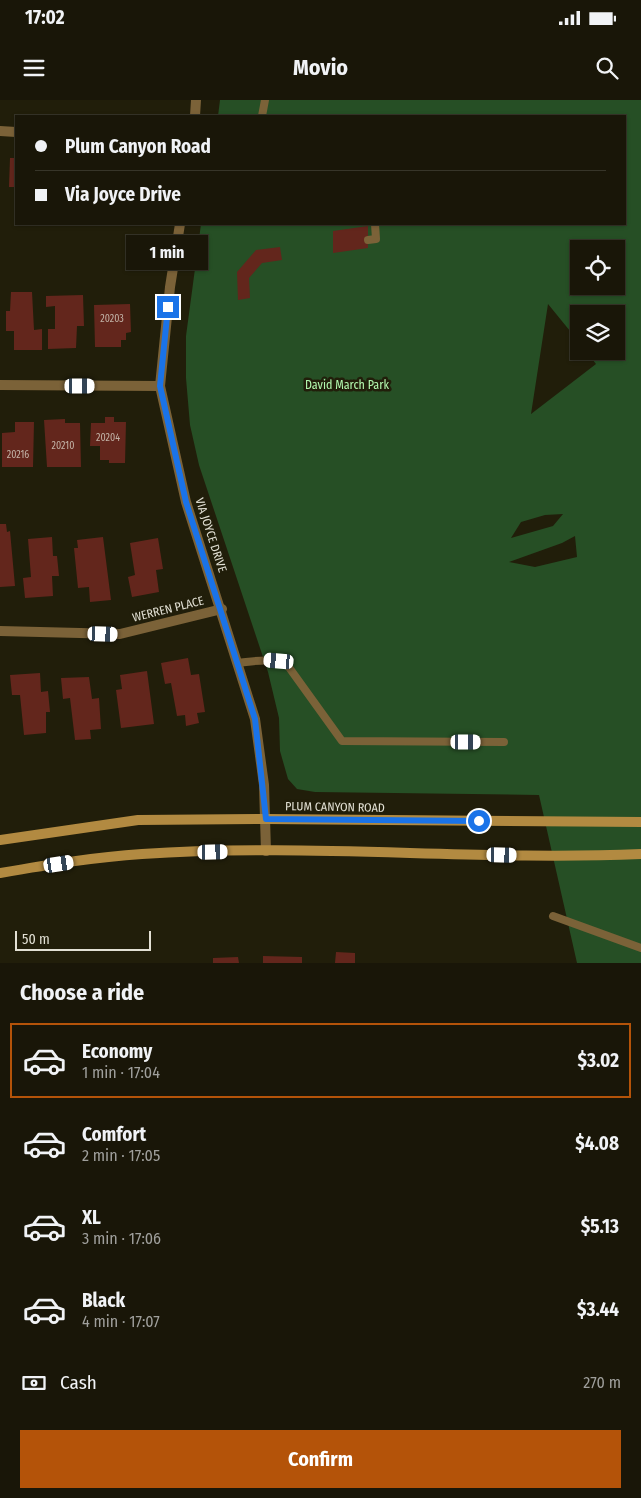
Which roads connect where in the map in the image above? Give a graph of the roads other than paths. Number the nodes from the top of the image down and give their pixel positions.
1 (196, 100) edge
2 (265, 100) edge
3 (195, 115) edge
4 (262, 115) edge
5 (0, 131) edge
6 (15, 132) edge
7 (180, 225) edge
8 (375, 225) edge
9 (368, 240) dead end
10 (0, 385) edge
11 (160, 386) junction
12 (222, 609) junction
13 (0, 631) edge
14 (238, 662) junction
15 (504, 742) dead end
16 (266, 819) junction
17 (641, 822) edge
18 (0, 840) edge
19 (266, 851) junction
20 (641, 854) edge
21 (0, 873) edge
22 (553, 916) dead end
23 (641, 948) edge

1 - 3 street
2 - 4 lane
5 - 6 street
7 - 11 street, VIA JOYCE DRIVE
8 - 9 lane
10 - 11 street
11 - 12 street, VIA JOYCE DRIVE
12 - 13 street, WERREN PLACE
12 - 14 street, VIA JOYCE DRIVE
14 - 15 lane
14 - 16 street, VIA JOYCE DRIVE
16 - 17 main road, PLUM CANYON ROAD
16 - 18 main road, PLUM CANYON ROAD
16 - 19 street, VIA JOYCE DRIVE
19 - 20 main road
19 - 21 main road
22 - 23 lane

